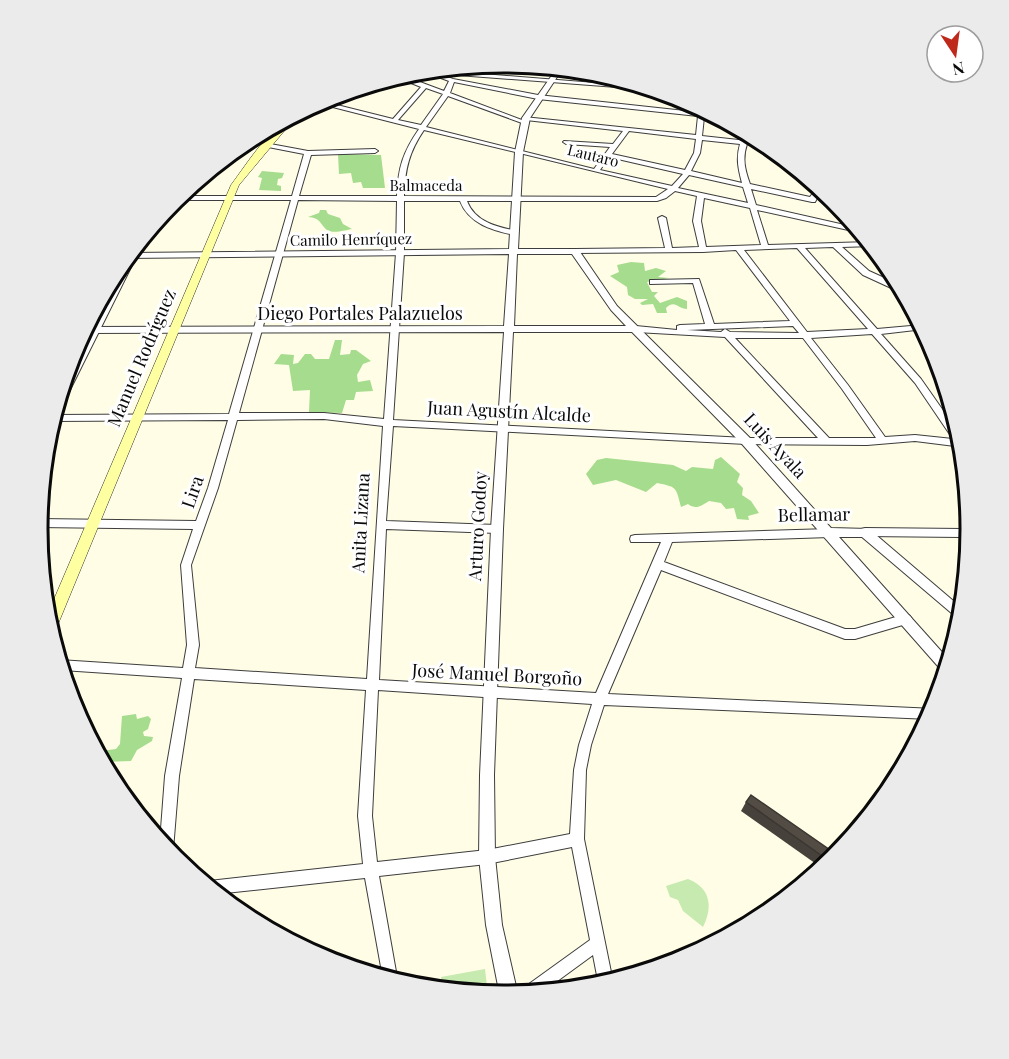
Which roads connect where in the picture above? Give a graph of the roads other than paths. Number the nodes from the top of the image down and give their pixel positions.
1 (491, 73) edge
2 (473, 74) edge
3 (555, 76) edge
4 (443, 77) edge
5 (553, 79) junction
6 (452, 80) junction
7 (589, 81) edge
8 (414, 82) edge
9 (601, 84) edge
10 (425, 86) junction
11 (446, 94) junction
12 (538, 97) junction
13 (335, 106) edge
14 (690, 113) edge
15 (700, 117) edge
16 (395, 120) junction
17 (525, 120) junction
18 (421, 127) junction
19 (627, 129) junction
20 (275, 135) edge
21 (698, 136) junction
22 (266, 141) edge
23 (268, 143) junction
24 (744, 143) junction
25 (748, 143) edge
26 (616, 146) junction
27 (375, 151) dead end
28 (519, 152) junction
29 (308, 153) junction
30 (608, 155) junction
31 (558, 161) junction
32 (634, 161) junction
33 (596, 171) junction
34 (685, 173) junction
35 (620, 177) junction
36 (746, 187) junction
37 (673, 189) junction
38 (701, 195) junction
39 (815, 195) edge
40 (191, 198) edge
41 (229, 198) junction
42 (295, 199) junction
43 (402, 199) junction
44 (463, 200) junction
45 (516, 200) junction
46 (751, 206) junction
47 (662, 218) dead end
48 (847, 228) edge
49 (514, 233) junction
50 (834, 244) junction
51 (860, 244) edge
52 (798, 245) junction
53 (765, 247) junction
54 (738, 248) junction
55 (669, 250) junction
56 (703, 250) junction
57 (575, 251) junction
58 (512, 252) junction
59 (400, 253) junction
60 (278, 255) junction
61 (139, 256) edge
62 (206, 256) junction
63 (653, 282) dead end
64 (889, 283) edge
65 (110, 299) edge
66 (796, 323) junction
67 (710, 326) junction
68 (723, 326) junction
69 (914, 328) edge
70 (636, 329) junction
71 (96, 330) junction
72 (174, 330) junction
73 (257, 330) junction
74 (394, 331) junction
75 (508, 331) junction
76 (876, 332) junction
77 (805, 335) junction
78 (727, 336) junction
79 (82, 357) edge
80 (62, 418) edge
81 (135, 418) junction
82 (233, 418) junction
83 (387, 423) junction
84 (948, 424) edge
85 (502, 429) junction
86 (882, 440) junction
87 (746, 441) junction
88 (827, 442) junction
89 (952, 443) edge
90 (48, 523) edge
91 (92, 523) junction
92 (200, 525) junction
93 (381, 525) junction
94 (497, 529) junction
95 (865, 532) junction
96 (830, 533) junction
97 (961, 533) edge
98 (669, 537) junction
99 (635, 539) dead end
100 (657, 564) junction
101 (954, 609) edge
102 (56, 612) edge
103 (906, 619) junction
104 (941, 660) edge
105 (69, 665) edge
106 (190, 672) junction
107 (371, 685) junction
108 (490, 692) junction
109 (600, 699) junction
110 (922, 713) edge
111 (167, 836) edge
112 (577, 839) junction
113 (487, 857) junction
114 (371, 872) junction
115 (221, 887) edge
116 (596, 944) junction
117 (389, 971) edge
118 (604, 975) edge
119 (540, 984) edge
120 (507, 986) edge

1 - 5 street
2 - 5 street
3 - 5 street, Arturo Godoy
4 - 6 street
5 - 7 street
5 - 9 street
5 - 12 street, Arturo Godoy
6 - 11 street, Anita Lizana
6 - 12 street
8 - 10 street
10 - 11 street
10 - 16 street
11 - 17 street
11 - 18 street, Anita Lizana
12 - 14 street
12 - 17 street, Arturo Godoy
13 - 16 street, Lautaro
15 - 21 street
16 - 18 street, Lautaro
17 - 19 street
17 - 28 street, Arturo Godoy
18 - 28 street, Lautaro
18 - 43 street, Anita Lizana
19 - 21 street
19 - 26 street
20 - 23 main road, Manuel Rodríguez
21 - 24 street
21 - 34 street
22 - 23 street
23 - 29 street
23 - 41 main road, Manuel Rodríguez
24 - 25 street
24 - 36 street
26 - 30 street
26 - 31 street
27 - 29 street
28 - 31 street, Lautaro
28 - 45 street, Arturo Godoy
29 - 42 street, Lira
30 - 32 street
30 - 33 street
31 - 33 street, Lautaro
32 - 34 street
32 - 35 street
33 - 35 street, Lautaro
34 - 36 street
34 - 37 street
35 - 37 street, Lautaro
36 - 39 street
36 - 46 street
37 - 38 street, Lautaro
37 - 45 street, Balmaceda
38 - 46 street, Lautaro
38 - 56 street
40 - 41 street, Balmaceda
41 - 42 street, Balmaceda
41 - 62 main road, Manuel Rodríguez
42 - 43 street, Balmaceda
42 - 60 street, Lira
43 - 44 street, Balmaceda
43 - 59 street, Anita Lizana
44 - 45 street, Balmaceda
44 - 49 street
45 - 49 street, Arturo Godoy
46 - 48 street, Lautaro
46 - 53 street
47 - 55 street
49 - 58 street, Arturo Godoy
50 - 51 street
50 - 52 street
50 - 64 street
52 - 53 street
52 - 76 street
53 - 54 street
54 - 56 street
54 - 66 street
55 - 56 street
55 - 57 street
57 - 58 street, Camilo Henríquez
57 - 70 street, Luis Ayala
58 - 59 street, Camilo Henríquez
58 - 75 street, Arturo Godoy
59 - 60 street, Camilo Henríquez
59 - 74 street, Anita Lizana
60 - 62 street, Camilo Henríquez
60 - 73 street, Lira
61 - 62 street, Camilo Henríquez
62 - 72 main road, Manuel Rodríguez
63 - 67 street
65 - 71 street
66 - 68 street, Diego Portales Palazuelos
66 - 77 street
67 - 68 street, Diego Portales Palazuelos
67 - 70 street, Diego Portales Palazuelos
68 - 78 street
69 - 76 street, Diego Portales Palazuelos
70 - 75 street, Diego Portales Palazuelos
70 - 78 street, Diego Portales Palazuelos
70 - 87 street, Luis Ayala
71 - 72 street, Diego Portales Palazuelos
71 - 79 street
72 - 73 street, Diego Portales Palazuelos
72 - 81 main road, Manuel Rodríguez
73 - 74 street, Diego Portales Palazuelos
73 - 82 street, Lira
74 - 75 street, Diego Portales Palazuelos
74 - 83 street, Anita Lizana
75 - 85 street, Arturo Godoy
76 - 77 street, Diego Portales Palazuelos
76 - 84 street
77 - 78 street, Diego Portales Palazuelos
77 - 86 street
78 - 88 street
80 - 81 street, Juan Agustín Alcalde
81 - 82 street, Juan Agustín Alcalde
81 - 91 main road, Manuel Rodríguez
82 - 83 street, Juan Agustín Alcalde
82 - 92 street, Lira
83 - 85 street, Juan Agustín Alcalde
83 - 93 street, Anita Lizana
85 - 87 street, Juan Agustín Alcalde
85 - 94 street, Arturo Godoy
86 - 88 street, Juan Agustín Alcalde
86 - 89 street, Juan Agustín Alcalde
87 - 88 street, Juan Agustín Alcalde
87 - 96 street, Luis Ayala
90 - 91 street
91 - 92 street
91 - 102 main road, Manuel Rodríguez
92 - 106 street, Lira
93 - 94 street
93 - 107 street, Anita Lizana
94 - 108 street, Arturo Godoy
95 - 96 street, Bellamar
95 - 97 street
95 - 101 street, Bellamar
96 - 98 street, Bellamar
96 - 103 street, Luis Ayala
98 - 99 street, Bellamar
98 - 100 street
100 - 103 street
100 - 109 street
103 - 104 street, Luis Ayala
105 - 106 street, José Manuel Borgoño
106 - 107 street, José Manuel Borgoño
106 - 111 street, Lira
107 - 108 street, José Manuel Borgoño
107 - 114 street, Anita Lizana
108 - 109 street, José Manuel Borgoño
108 - 113 street, Arturo Godoy
109 - 110 street, José Manuel Borgoño
109 - 112 street
112 - 113 street
112 - 116 street
113 - 114 street
113 - 120 street, Arturo Godoy
114 - 115 street
114 - 117 street, Anita Lizana
116 - 118 street
116 - 119 street

